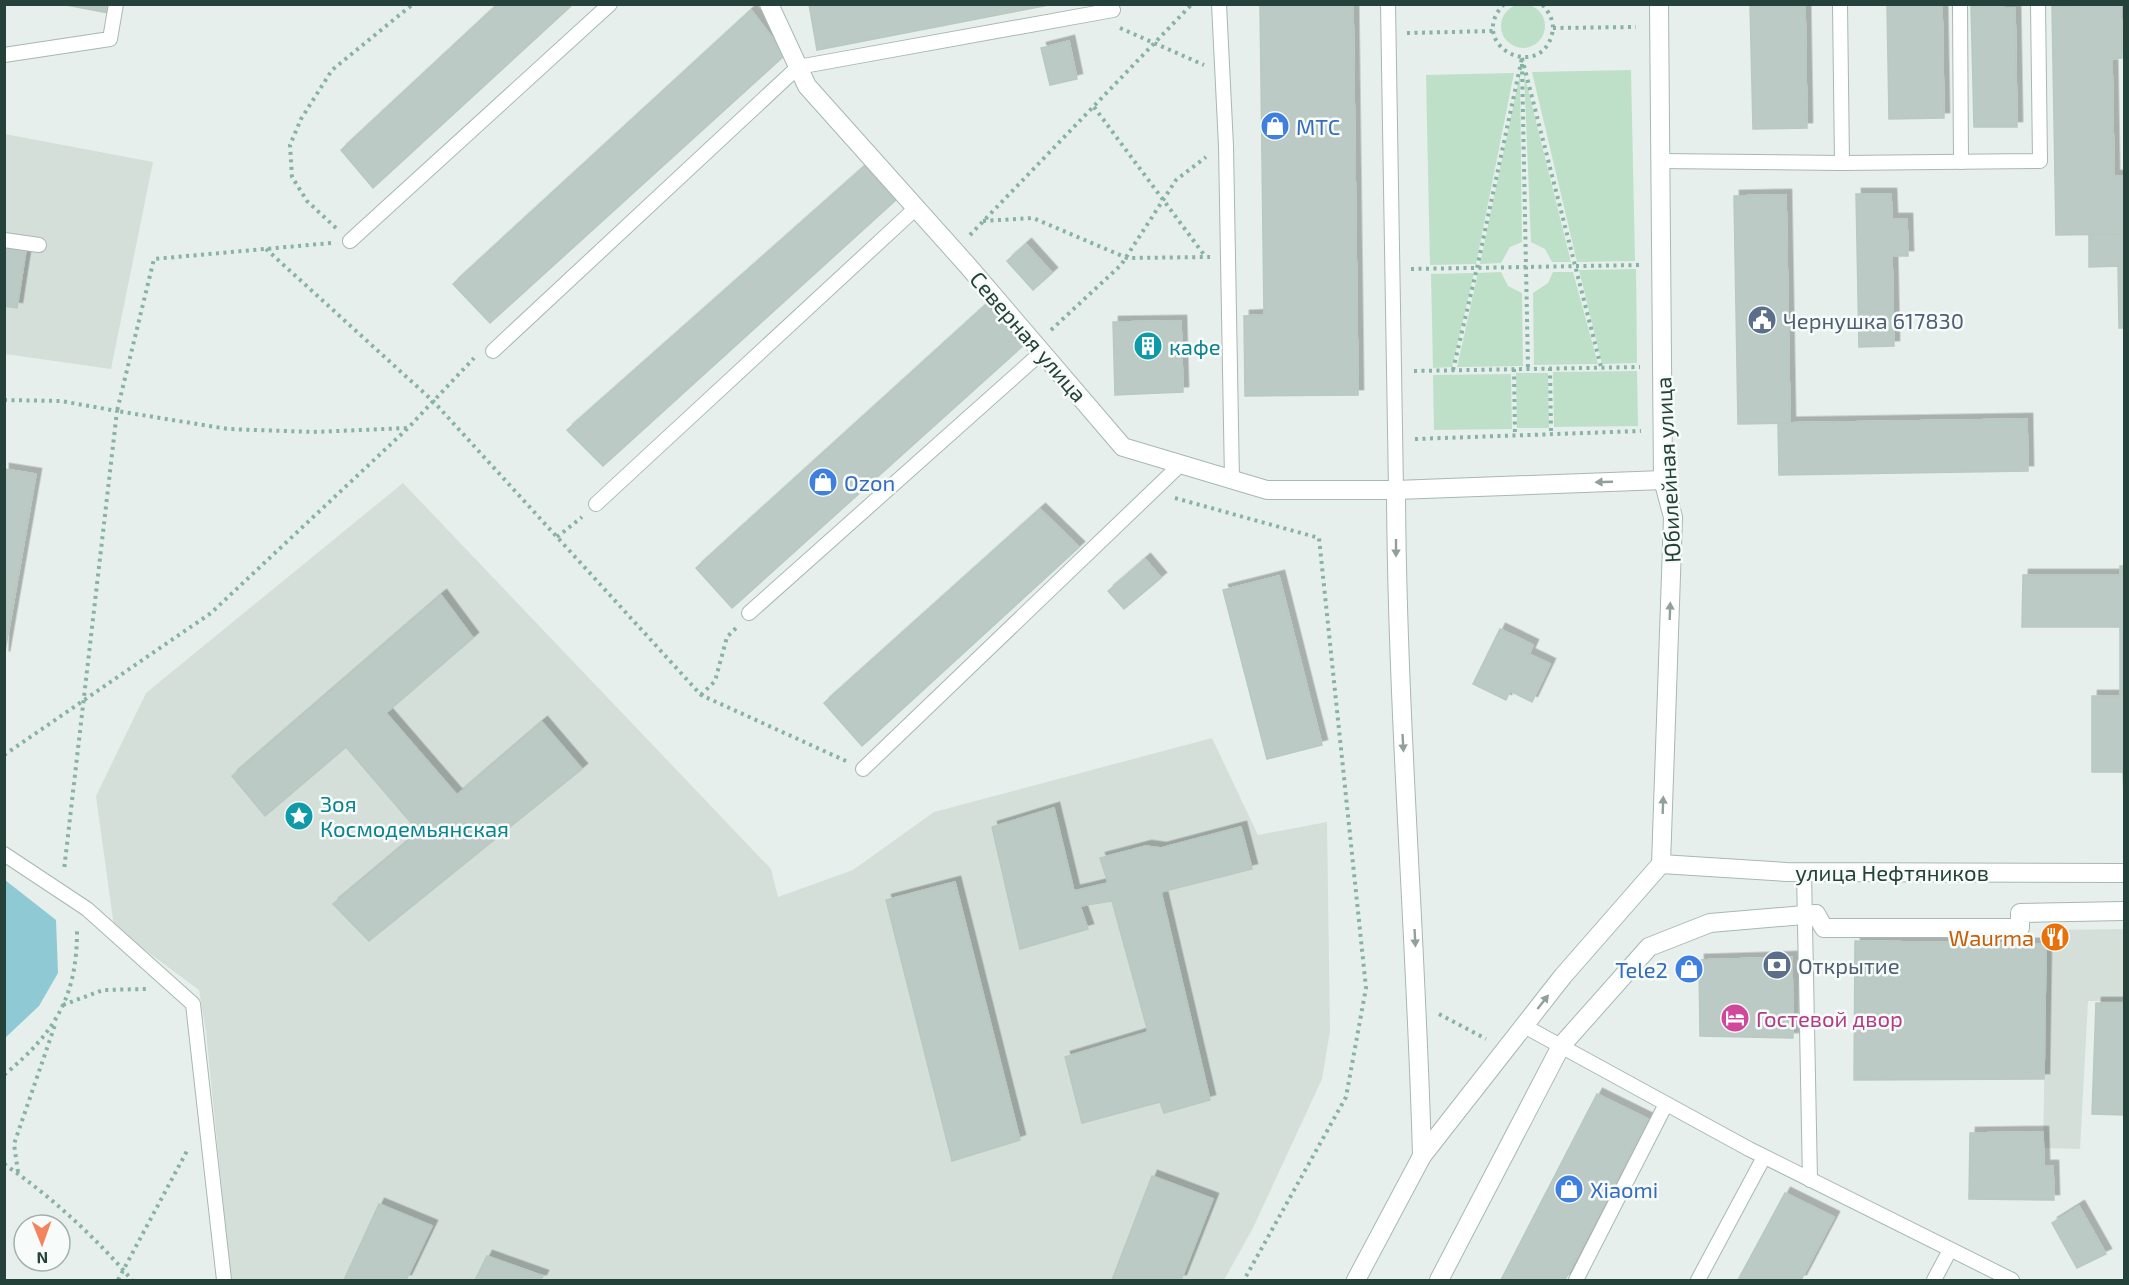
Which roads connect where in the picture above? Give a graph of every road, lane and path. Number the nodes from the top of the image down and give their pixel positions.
1 (116, 4) edge
2 (412, 4) edge
3 (610, 4) edge
4 (769, 4) edge
5 (1192, 4) edge
6 (1219, 4) edge
7 (1388, 4) edge
8 (1659, 4) edge
9 (1840, 4) edge
10 (1960, 4) edge
11 (2038, 4) edge
12 (1503, 5) edge
13 (1543, 5) edge
14 (1113, 10) joint
15 (1659, 27) junction
16 (1553, 28) junction
17 (1493, 31) junction
18 (1388, 34) junction
19 (1154, 44) junction
20 (4, 55) edge
21 (1522, 58) junction
22 (798, 67) junction
23 (1224, 74) junction
24 (1094, 107) junction
25 (1226, 146) junction
26 (1661, 161) junction
27 (1961, 162) junction
28 (1842, 163) junction
29 (1163, 200) junction
30 (916, 208) junction
31 (983, 221) junction
32 (4, 240) edge
33 (350, 241) junction
34 (39, 245) dead end
35 (266, 249) junction
36 (955, 251) junction
37 (1206, 257) junction
38 (1228, 257) junction
39 (1126, 258) junction
40 (1662, 265) junction
41 (1575, 266) junction
42 (1527, 267) junction
43 (1477, 268) junction
44 (1392, 270) junction
45 (1038, 348) junction
46 (493, 351) joint
47 (1662, 366) junction
48 (1550, 368) junction
49 (1601, 368) junction
50 (1514, 369) junction
51 (1528, 369) junction
52 (1453, 370) junction
53 (1393, 371) junction
54 (4, 400) edge
55 (433, 401) junction
56 (117, 411) junction
57 (408, 428) junction
58 (1663, 431) junction
59 (1551, 434) junction
60 (1515, 436) junction
61 (1395, 439) junction
62 (1181, 464) junction
63 (1232, 480) junction
64 (1663, 480) junction
65 (1396, 490) junction
66 (1154, 492) junction
67 (596, 504) joint
68 (557, 537) junction
69 (749, 613) joint
70 (701, 695) junction
71 (84, 701) junction
72 (4, 755) edge
73 (863, 769) joint
74 (4, 854) edge
75 (1661, 864) junction
76 (1804, 872) junction
77 (2124, 873) edge
78 (67, 895) junction
79 (2124, 911) edge
80 (1805, 915) junction
81 (177, 989) junction
82 (1418, 1003) junction
83 (63, 1005) junction
84 (56, 1021) junction
85 (1524, 1026) junction
86 (1561, 1046) junction
87 (1505, 1049) junction
88 (4, 1075) edge
89 (1666, 1104) junction
90 (206, 1116) junction
91 (1422, 1156) junction
92 (1764, 1156) junction
93 (4, 1164) edge
94 (18, 1173) junction
95 (1810, 1180) junction
96 (1950, 1250) junction
97 (124, 1270) junction
98 (118, 1281) edge
99 (132, 1281) edge
100 (224, 1281) edge
101 (1244, 1281) edge
102 (1356, 1281) edge
103 (1439, 1281) edge
104 (1576, 1281) edge
105 (1698, 1281) edge
106 (1934, 1281) edge
107 (2012, 1281) edge

1 - 20 lane
2 - 33 path
3 - 33 lane
4 - 22 street, Северная улица
5 - 19 path
6 - 23 lane
7 - 18 lane
8 - 15 street, Юбилейная улица
9 - 28 lane
10 - 27 lane
11 - 27 lane
12 - 17 path
13 - 16 path
14 - 19 path
14 - 22 lane
15 - 16 path
15 - 26 street, Юбилейная улица
16 - 21 path
17 - 18 path
17 - 21 path
18 - 44 lane
19 - 23 path
19 - 24 path
21 - 41 path
21 - 42 path
21 - 43 path
22 - 30 street, Северная улица
22 - 46 lane
23 - 25 lane
24 - 29 path
24 - 31 path
25 - 29 path
25 - 38 lane
26 - 28 lane
26 - 40 street, Юбилейная улица
27 - 28 lane
29 - 37 path
29 - 39 path
30 - 36 street, Северная улица
30 - 67 lane
31 - 36 path
31 - 39 path
32 - 34 lane
33 - 35 path
35 - 55 path
35 - 56 path
36 - 45 street, Северная улица
37 - 38 path
37 - 39 path
38 - 63 lane
39 - 45 path
40 - 41 path
40 - 47 street, Юбилейная улица
41 - 42 path
41 - 49 path
42 - 43 path
42 - 51 path
43 - 44 path
43 - 52 path
44 - 53 lane
45 - 62 street, Северная улица
45 - 69 lane
46 - 55 path
47 - 49 path
47 - 58 street, Юбилейная улица
48 - 49 path
48 - 51 path
48 - 59 path
50 - 51 path
50 - 52 path
50 - 60 path
52 - 53 path
53 - 61 lane
54 - 56 path
55 - 57 path
55 - 68 path
56 - 57 path
56 - 71 path
57 - 71 path
58 - 59 path
58 - 64 street, Юбилейная улица
59 - 60 path
60 - 61 path
61 - 65 lane
62 - 63 street, Северная улица
62 - 66 lane
63 - 65 street, Северная улица
64 -> 65 street, Северная улица
75 -> 64 street, Юбилейная улица
65 -> 82 street
66 - 73 lane
66 - 101 path
67 - 68 path
68 - 70 path
69 - 70 path
70 - 73 path
71 - 72 path
71 - 78 path
74 - 78 lane
75 - 76 street, улица Нефтяников
85 -> 75 street
76 - 77 street, улица Нефтяников
76 - 80 lane
78 - 81 lane
78 - 83 path
79 - 80 street
80 - 86 street
80 - 95 lane
81 - 83 path
81 - 90 lane
82 - 87 path
82 - 91 street
83 - 84 path
84 - 88 path
84 - 94 path
85 - 86 lane
85 - 87 street
86 - 89 lane
86 - 103 street
87 - 91 street
89 - 92 lane
89 - 104 lane
90 - 97 path
90 - 100 lane
91 - 102 street
92 - 95 lane
92 - 105 lane
93 - 94 path
94 - 97 path
95 - 96 lane
96 - 106 lane
96 - 107 lane
97 - 98 path
97 - 99 path

